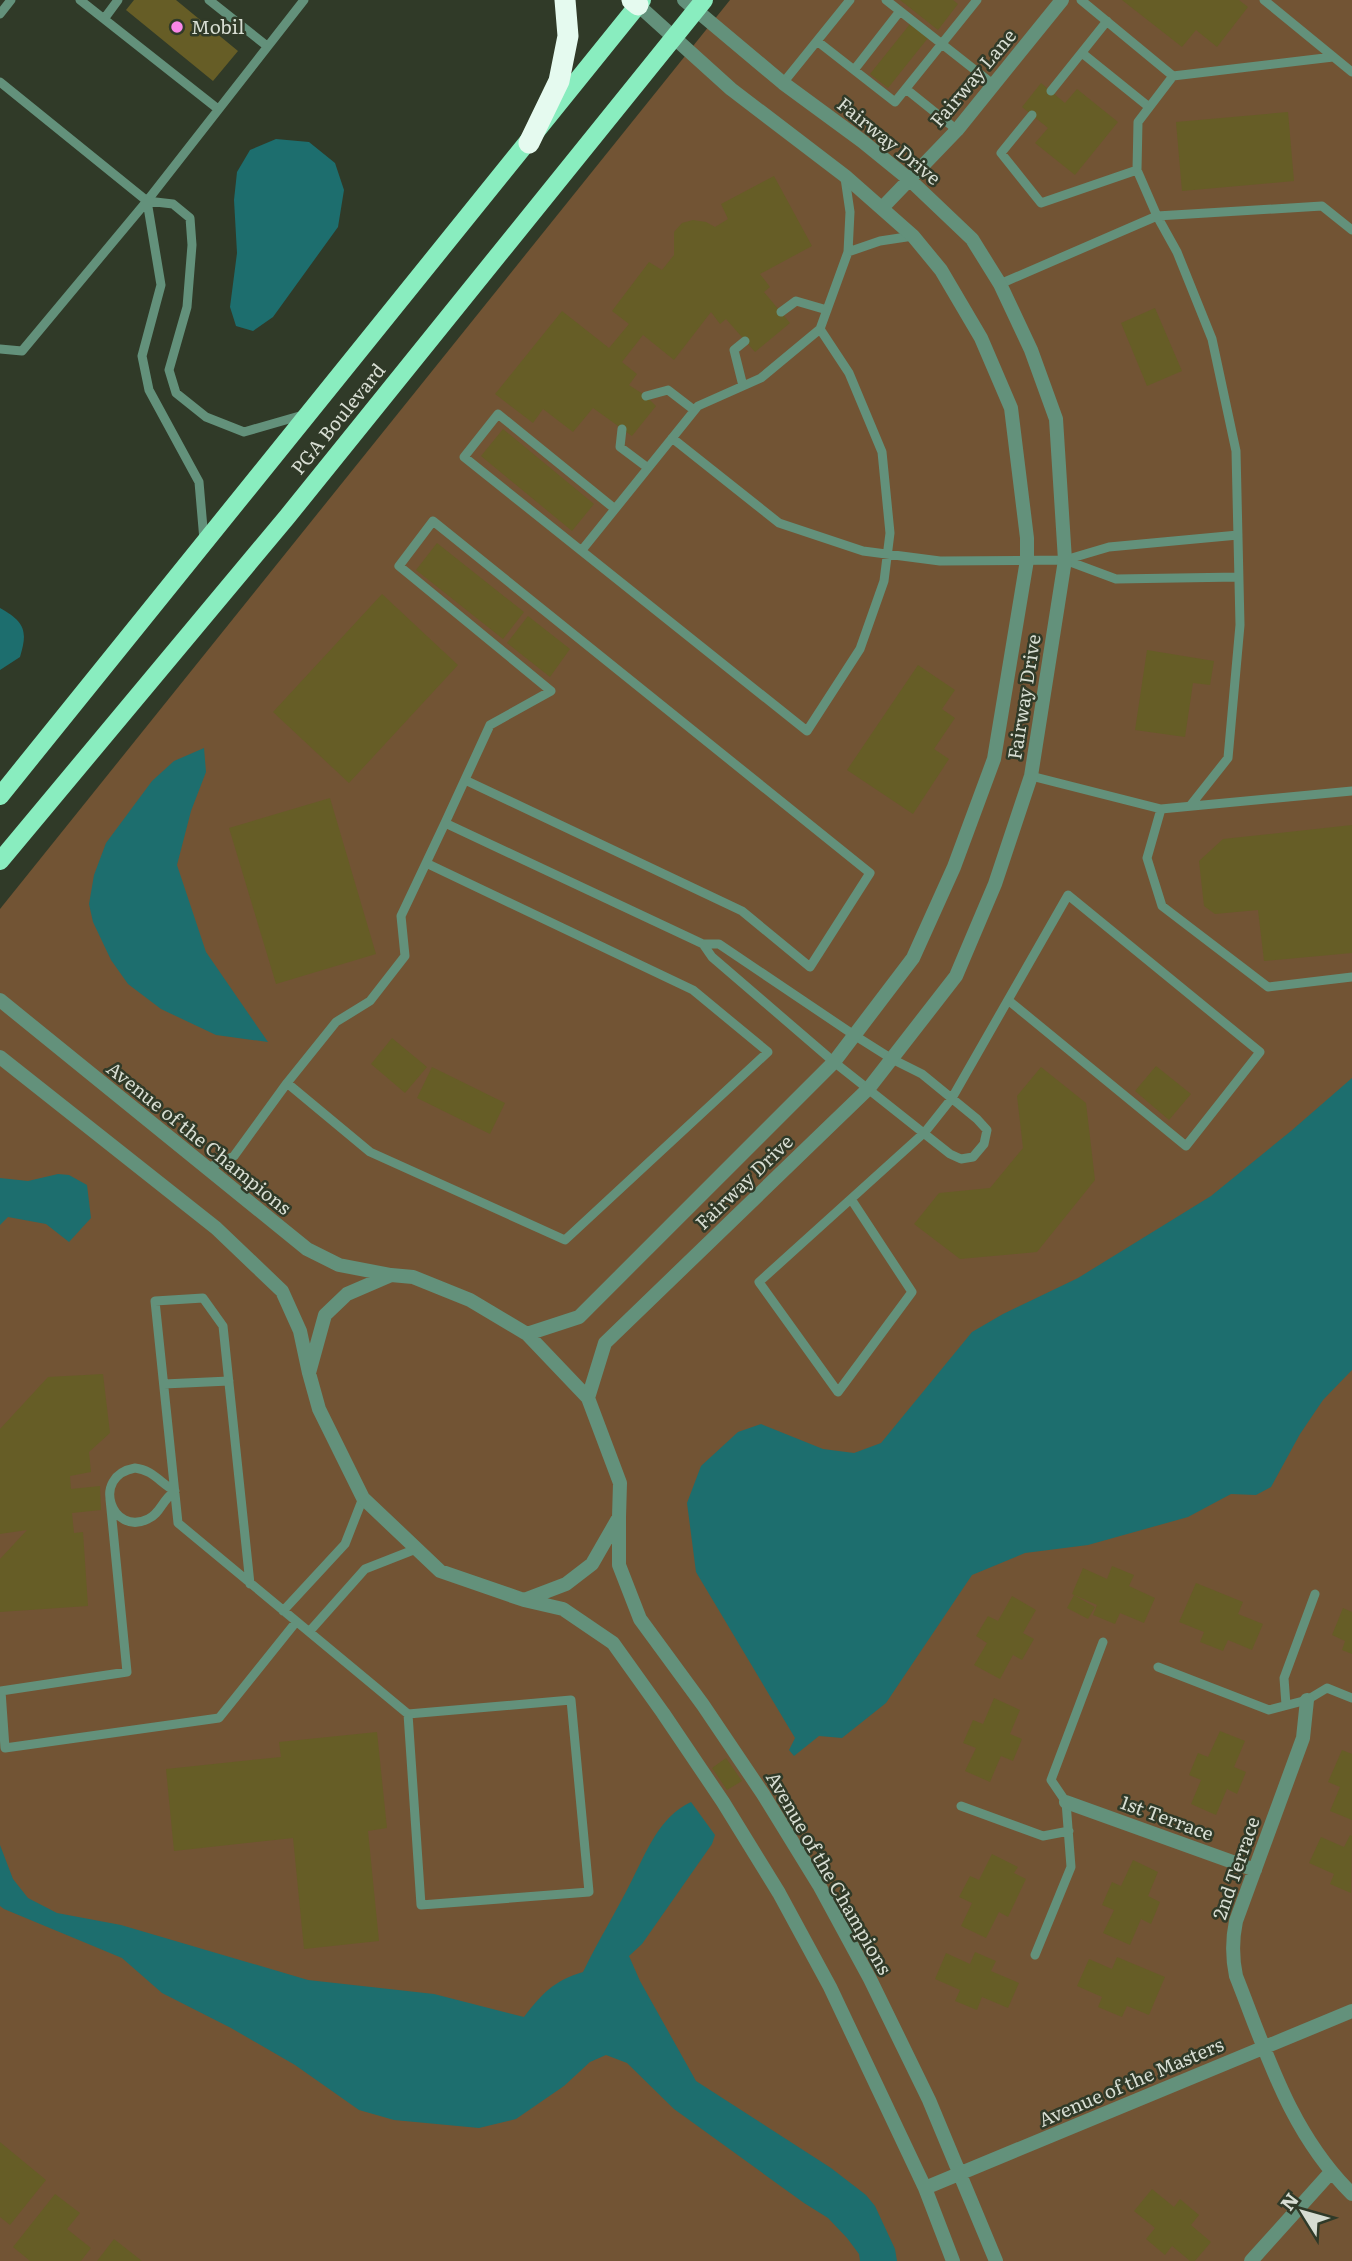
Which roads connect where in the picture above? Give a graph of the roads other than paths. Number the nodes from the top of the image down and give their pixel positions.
1 (11, 0) edge
2 (80, 0) edge
3 (118, 0) edge
4 (209, 0) edge
5 (304, 0) edge
6 (565, 0) edge
7 (850, 0) edge
8 (887, 0) edge
9 (977, 0) edge
10 (1062, 0) edge
11 (1081, 0) edge
12 (1264, 0) edge
13 (637, 2) edge
14 (695, 3) edge
15 (900, 11) junction
16 (0, 14) edge
17 (104, 19) junction
18 (1107, 21) junction
19 (673, 38) junction
20 (817, 41) junction
21 (942, 44) junction
22 (267, 46) junction
23 (1082, 53) junction
24 (1334, 57) junction
25 (854, 70) junction
26 (1352, 72) edge
27 (1173, 76) junction
28 (0, 82) edge
29 (783, 83) junction
30 (994, 85) junction
31 (906, 89) junction
32 (1051, 91) dead end
33 (1149, 107) junction
34 (218, 110) junction
35 (1032, 115) dead end
36 (957, 130) junction
37 (529, 144) junction
38 (1137, 170) junction
39 (845, 176) junction
40 (910, 180) junction
41 (147, 201) junction
42 (881, 208) junction
43 (1157, 216) junction
44 (1352, 230) edge
45 (913, 236) junction
46 (848, 252) junction
47 (1000, 284) junction
48 (827, 310) junction
49 (781, 312) dead end
50 (820, 329) junction
51 (746, 341) dead end
52 (0, 349) edge
53 (743, 386) junction
54 (646, 396) dead end
55 (694, 410) junction
56 (308, 414) junction
57 (622, 429) dead end
58 (672, 438) junction
59 (648, 468) junction
60 (615, 509) junction
61 (1238, 535) junction
62 (204, 543) junction
63 (582, 550) junction
64 (888, 554) junction
65 (1027, 560) junction
66 (1065, 560) junction
67 (1239, 577) junction
68 (1031, 775) junction
69 (465, 780) junction
70 (1352, 791) edge
71 (0, 796) edge
72 (1190, 806) junction
73 (1161, 809) junction
74 (445, 823) junction
75 (0, 861) edge
76 (426, 863) junction
77 (703, 944) junction
78 (1352, 977) edge
79 (0, 1000) edge
80 (1008, 1000) junction
81 (854, 1035) junction
82 (0, 1056) edge
83 (892, 1059) junction
84 (834, 1062) junction
85 (287, 1083) junction
86 (869, 1088) junction
87 (952, 1098) junction
88 (925, 1132) junction
89 (205, 1169) junction
90 (851, 1199) junction
91 (390, 1275) junction
92 (527, 1334) junction
93 (310, 1373) junction
94 (229, 1381) junction
95 (164, 1384) junction
96 (588, 1398) junction
97 (176, 1492) junction
98 (363, 1498) junction
99 (110, 1499) junction
100 (619, 1517) junction
101 (416, 1549) junction
102 (250, 1584) junction
103 (1315, 1594) dead end
104 (524, 1600) junction
105 (284, 1611) junction
106 (296, 1622) junction
107 (309, 1632) junction
108 (1103, 1642) dead end
109 (1158, 1667) dead end
110 (1352, 1698) edge
111 (1307, 1700) junction
112 (1286, 1705) junction
113 (408, 1714) junction
114 (1066, 1802) junction
115 (961, 1806) dead end
116 (1069, 1831) junction
117 (1255, 1870) junction
118 (1035, 1955) dead end
119 (1352, 2011) edge
120 (1264, 2048) junction
121 (1331, 2172) junction
122 (960, 2174) junction
123 (925, 2188) junction
124 (1352, 2194) edge
125 (953, 2261) edge
126 (996, 2261) edge
127 (1251, 2261) edge

1 - 16 lane
2 - 17 lane
3 - 17 lane
4 - 22 lane
5 - 22 lane
6 - 37 highway
7 - 20 lane
8 - 15 lane
9 - 21 lane
10 - 30 street, Fairway Lane
11 - 18 lane
12 - 24 lane
13 - 19 street, Fairway Drive
13 - 37 main road, PGA Boulevard
14 - 19 main road, PGA Boulevard
14 - 29 street, Fairway Drive
15 - 21 lane
15 - 25 lane
17 - 34 lane
18 - 23 lane
18 - 27 lane
19 - 39 street, Fairway Drive
19 - 75 main road, PGA Boulevard
20 - 25 lane
20 - 29 lane
21 - 30 lane
21 - 31 lane
22 - 34 lane
23 - 32 lane
23 - 33 lane
24 - 26 lane
24 - 27 lane
25 - 31 lane
27 - 33 lane
28 - 41 lane
29 - 40 street, Fairway Drive
30 - 36 street, Fairway Lane
31 - 36 lane
33 - 38 lane
34 - 41 lane
35 - 38 lane
36 - 40 street, Fairway Lane
37 - 56 main road, PGA Boulevard
38 - 43 lane
39 - 42 street, Fairway Drive
39 - 46 lane
40 - 42 street, Fairway Lane
40 - 47 street, Fairway Drive
41 - 52 lane
41 - 56 lane
41 - 62 lane
42 - 45 street, Fairway Drive
43 - 44 lane
43 - 47 lane
43 - 61 lane
45 - 46 lane
45 - 65 street, Fairway Drive
46 - 48 lane
47 - 66 street, Fairway Drive
48 - 49 lane
48 - 50 lane
50 - 53 lane
50 - 64 lane
51 - 53 lane
53 - 55 lane
54 - 55 lane
55 - 58 lane
56 - 62 main road, PGA Boulevard
57 - 59 lane
58 - 59 lane
58 - 64 lane
59 - 60 lane
60 - 63 lane
60 - 63 lane
61 - 66 lane
61 - 67 lane
62 - 71 main road, PGA Boulevard
63 - 64 lane
64 - 65 lane
65 - 66 lane
65 - 81 street, Fairway Drive
66 - 67 lane
66 - 68 street, Fairway Drive
67 - 72 lane
68 - 73 lane
68 - 83 street, Fairway Drive
69 - 69 lane
69 - 74 lane
70 - 72 lane
72 - 73 lane
73 - 78 lane
74 - 76 lane
74 - 77 lane
76 - 85 lane
76 - 85 lane
77 - 81 lane
77 - 84 lane
79 - 89 street, Avenue of the Champions
80 - 80 lane
80 - 87 lane
81 - 83 lane
81 - 84 street, Fairway Drive
82 - 93 street
83 - 86 street, Fairway Drive
83 - 87 lane
84 - 86 lane
84 - 92 street, Fairway Drive
85 - 89 lane
86 - 88 lane
86 - 96 street, Fairway Drive
87 - 88 lane
87 - 88 lane
88 - 90 lane
89 - 91 street, Avenue of the Champions
90 - 90 lane
91 - 92 street, Avenue of the Champions
91 - 93 street
92 - 96 street, Avenue of the Champions
93 - 98 street
94 - 95 lane
94 - 95 lane
94 - 102 lane
95 - 97 lane
96 - 100 street, Avenue of the Champions
97 - 99 lane
97 - 99 lane
97 - 102 lane
98 - 101 street
98 - 105 lane
99 - 106 lane
100 - 104 street
100 - 122 street, Avenue of the Champions
101 - 104 street
101 - 107 lane
102 - 105 lane
103 - 112 lane
104 - 123 street
105 - 106 lane
106 - 107 lane
107 - 113 lane
108 - 114 lane
109 - 112 lane
110 - 111 lane
111 - 112 lane
111 - 117 street, 2nd Terrace
113 - 113 lane
114 - 116 lane
114 - 117 street, 1st Terrace
115 - 116 lane
116 - 118 lane
117 - 120 street, 2nd Terrace
119 - 120 street, Avenue of the Masters
120 - 121 street, 2nd Terrace
120 - 122 street, Avenue of the Masters
121 - 124 street, 2nd Terrace
121 - 127 street
122 - 123 street, Avenue of the Masters
122 - 126 street, Avenue of the Champions
123 - 125 street

